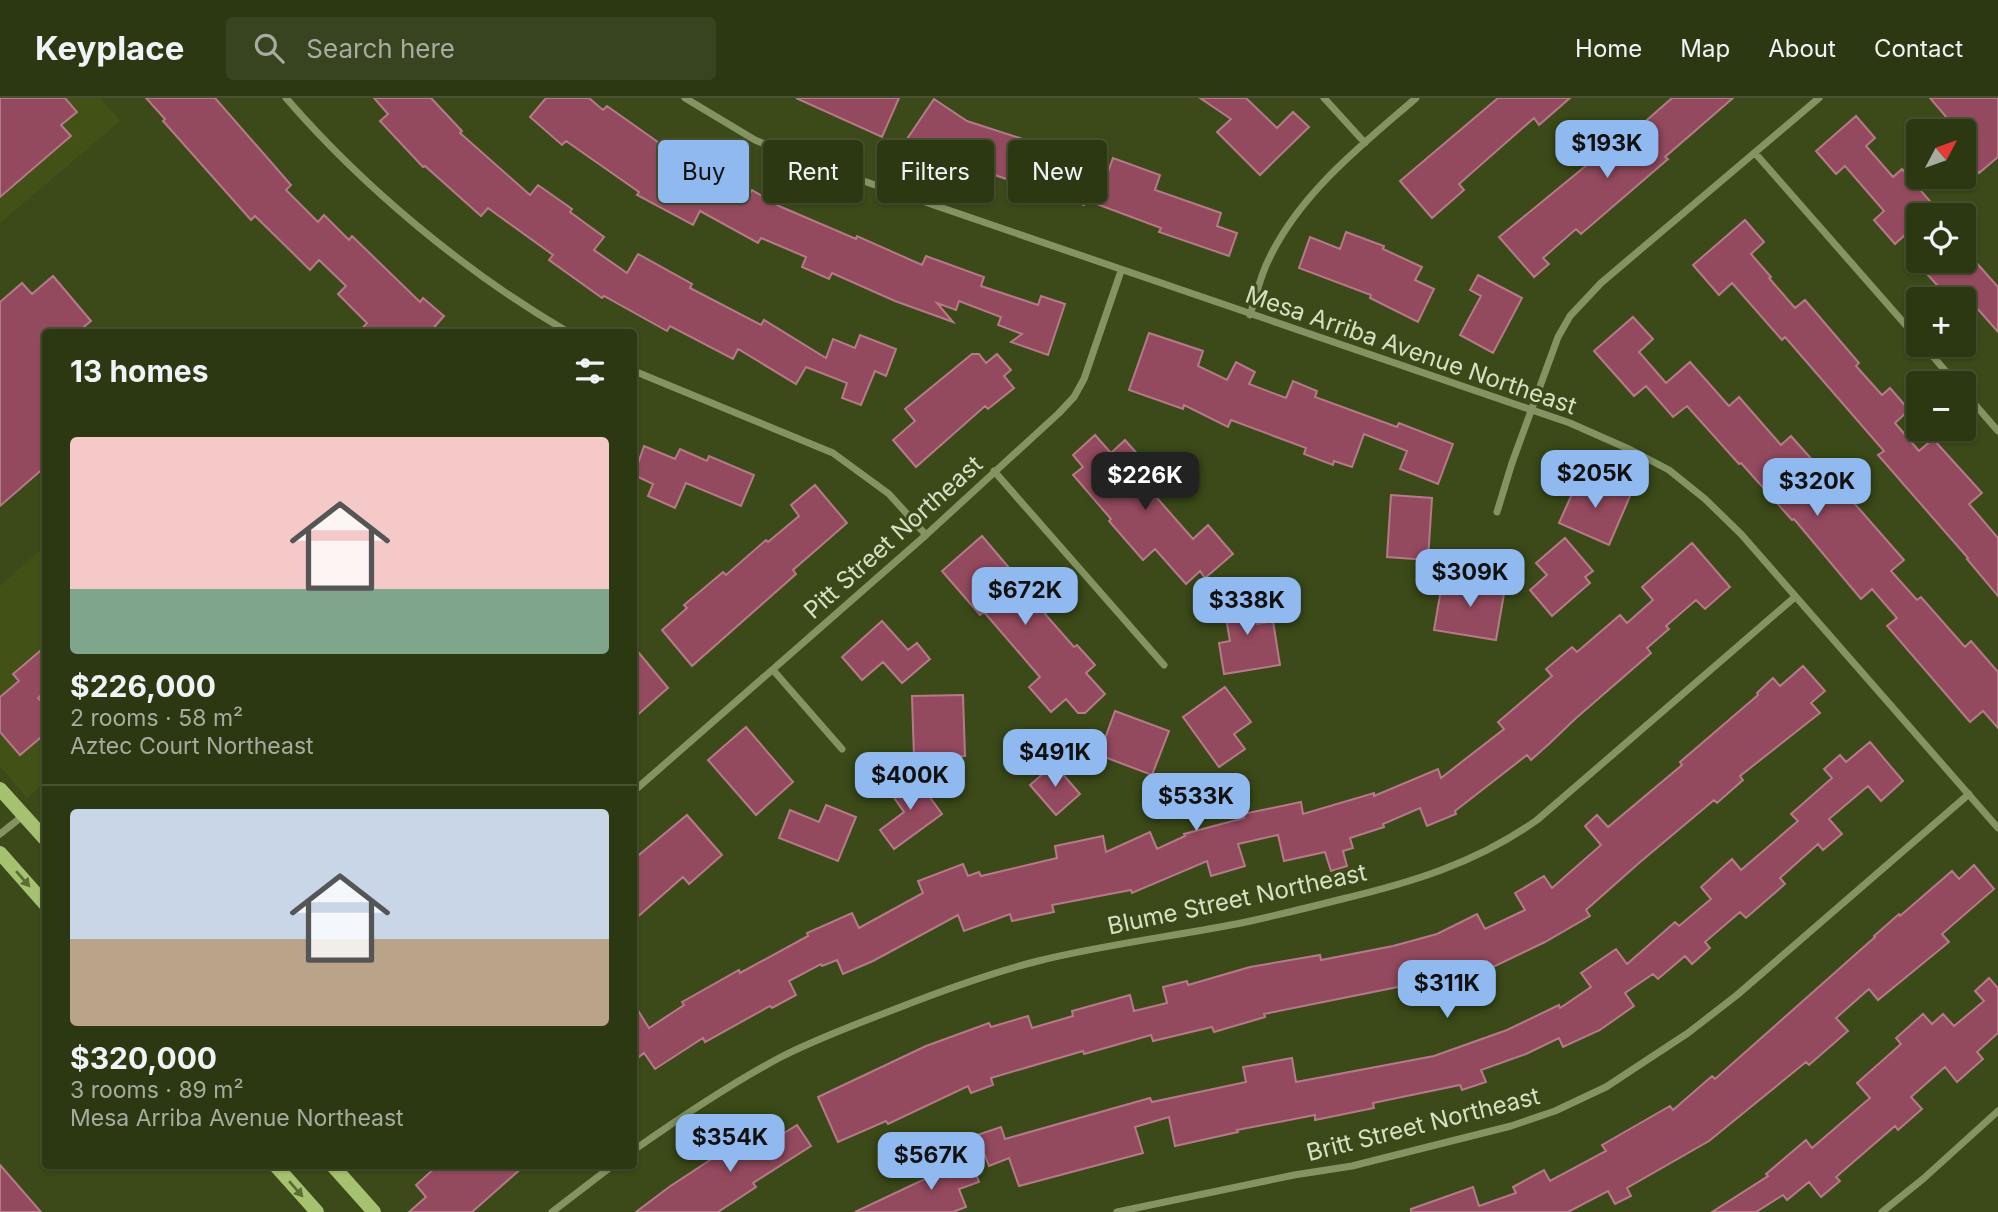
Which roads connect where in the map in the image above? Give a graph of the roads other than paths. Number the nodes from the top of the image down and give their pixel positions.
1 (286, 98) edge
2 (685, 98) edge
3 (1324, 98) edge
4 (1416, 98) edge
5 (1819, 98) edge
6 (1365, 143) junction
7 (1755, 153) junction
8 (1121, 271) junction
9 (1250, 315) junction
10 (1906, 326) edge
11 (564, 329) edge
12 (1933, 357) edge
13 (1946, 371) edge
14 (637, 373) edge
15 (1976, 406) edge
16 (1531, 409) junction
17 (1998, 431) edge
18 (994, 471) junction
19 (1497, 512) dead end
20 (926, 535) junction
21 (1795, 597) junction
22 (1164, 665) dead end
23 (773, 670) junction
24 (842, 749) dead end
25 (637, 788) edge
26 (0, 789) edge
27 (1969, 794) junction
28 (23, 815) junction
29 (1998, 828) edge
30 (0, 834) edge
31 (42, 836) edge
32 (0, 853) edge
33 (42, 900) edge
34 (1998, 1111) edge
35 (637, 1148) edge
36 (279, 1169) edge
37 (336, 1169) edge
38 (608, 1169) edge
39 (317, 1212) edge
40 (374, 1212) edge
41 (552, 1212) edge
42 (1117, 1212) edge
43 (1882, 1212) edge

1 - 11 street
2 - 8 street, Mesa Arriba Avenue Northeast
3 - 6 street
4 - 6 street
5 - 7 street
6 - 9 street
7 - 10 street
7 - 16 street
8 - 9 street, Mesa Arriba Avenue Northeast
8 - 18 street, Pitt Street Northeast
9 - 16 street, Mesa Arriba Avenue Northeast
12 - 13 street
14 - 20 street
15 - 17 street
16 - 19 street
16 - 21 street, Mesa Arriba Avenue Northeast
18 - 20 street, Pitt Street Northeast
18 - 22 street
20 - 23 street, Pitt Street Northeast
21 - 27 street, Mesa Arriba Avenue Northeast
21 - 35 street, Blume Street Northeast
23 - 24 street
23 - 25 street, Pitt Street Northeast
26 - 28 main road
27 - 29 street, Mesa Arriba Avenue Northeast
27 - 42 street, Britt Street Northeast
28 - 30 street
28 - 31 main road
32 -> 33 main road
34 - 43 street
36 -> 39 main road
37 - 40 main road
38 - 41 street

